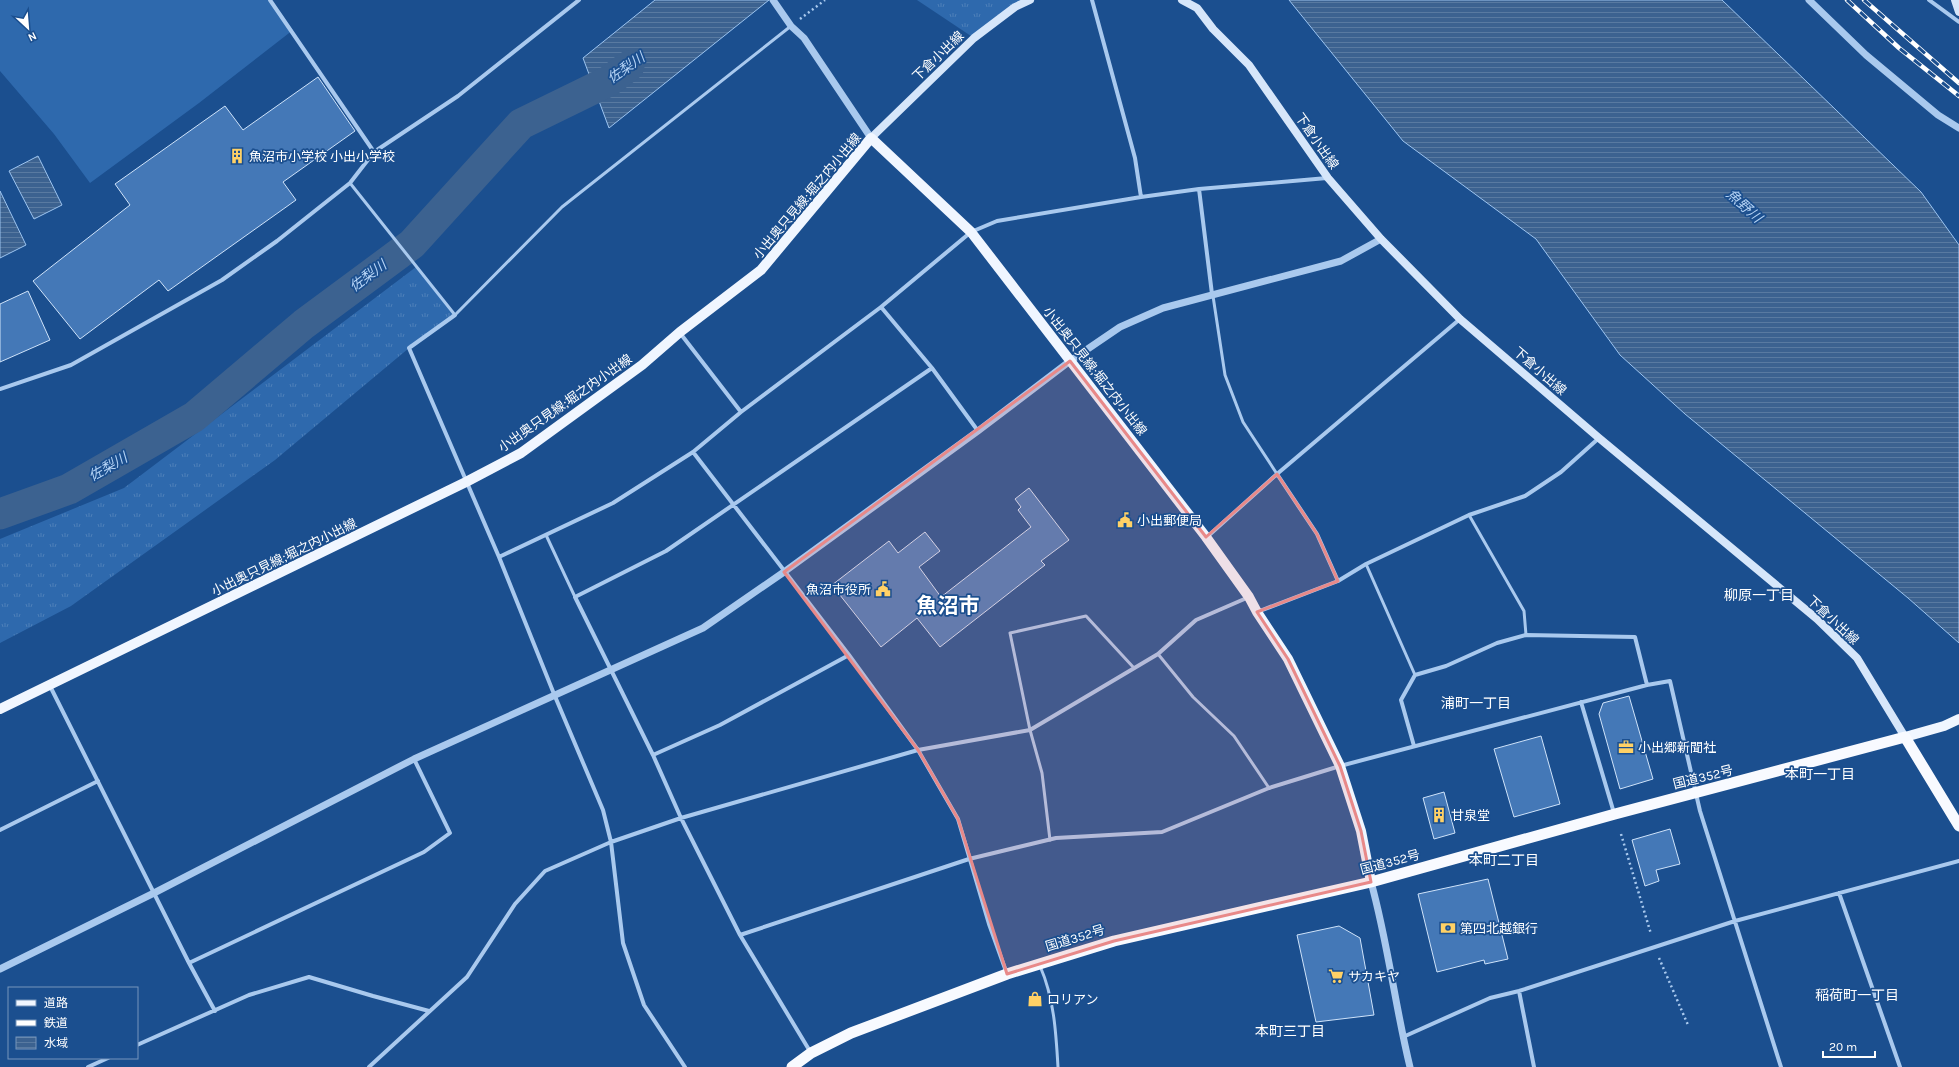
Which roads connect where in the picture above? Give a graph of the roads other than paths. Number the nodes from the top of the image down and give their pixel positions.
1 (270, 0) edge
2 (579, 0) edge
3 (773, 0) edge
4 (1030, 0) edge
5 (1092, 0) edge
6 (1182, 0) edge
7 (1809, 0) edge
8 (1929, 0) edge
9 (1955, 0) edge
10 (1959, 12) edge
11 (1959, 22) edge
12 (791, 26) junction
13 (1959, 128) edge
14 (870, 138) junction
15 (374, 152) junction
16 (1328, 178) junction
17 (350, 183) junction
18 (1199, 189) junction
19 (1141, 197) junction
20 (970, 232) junction
21 (1381, 238) junction
22 (1212, 294) junction
23 (881, 307) junction
24 (455, 315) junction
25 (1460, 319) junction
26 (680, 332) junction
27 (1070, 361) junction
28 (932, 368) junction
29 (0, 389) edge
30 (741, 412) junction
31 (978, 431) junction
32 (1599, 438) junction
33 (693, 452) junction
34 (1277, 474) junction
35 (466, 482) junction
36 (734, 504) junction
37 (1469, 515) junction
38 (546, 535) junction
39 (1206, 537) junction
40 (499, 557) junction
41 (1366, 564) junction
42 (784, 572) junction
43 (1338, 581) junction
44 (575, 597) junction
45 (1249, 597) junction
46 (1257, 612) junction
47 (1526, 635) junction
48 (1158, 654) junction
49 (849, 655) junction
50 (1134, 668) junction
51 (611, 670) junction
52 (1415, 675) junction
53 (1648, 684) junction
54 (50, 685) junction
55 (554, 694) junction
56 (1581, 702) junction
57 (0, 709) edge
58 (1959, 719) edge
59 (1030, 730) junction
60 (1906, 737) junction
61 (1414, 746) junction
62 (918, 750) junction
63 (652, 755) junction
64 (414, 759) junction
65 (1340, 766) junction
66 (98, 781) junction
67 (1269, 788) junction
68 (1696, 793) junction
69 (1615, 814) junction
70 (681, 818) junction
71 (1959, 826) edge
72 (0, 830) edge
73 (1050, 840) junction
74 (611, 842) junction
75 (969, 859) junction
76 (1959, 861) edge
77 (1372, 882) junction
78 (154, 893) junction
79 (1839, 893) junction
80 (1736, 921) junction
81 (740, 935) junction
82 (189, 963) junction
83 (1039, 964) junction
84 (0, 969) edge
85 (1007, 974) junction
86 (1519, 991) junction
87 (215, 1011) junction
88 (429, 1011) junction
89 (1403, 1036) junction
90 (138, 1045) edge
91 (811, 1053) junction
92 (106, 1059) edge
93 (88, 1067) edge
94 (369, 1067) edge
95 (685, 1067) edge
96 (792, 1067) edge
97 (1058, 1067) edge
98 (1410, 1067) edge
99 (1534, 1067) edge
100 (1781, 1067) edge
101 (1900, 1067) edge

1 - 15 street
2 - 15 street
3 - 12 street
4 - 14 main road, 下倉小出線
5 - 19 street
6 - 16 main road, 下倉小出線
7 - 13 street
8 - 11 street
9 - 10 main road
12 - 14 street
12 - 24 lane
14 - 20 main road, 小出奥只見線;堀之内小出線
14 - 26 main road, 小出奥只見線;堀之内小出線
15 - 17 street
16 - 18 street
16 - 21 main road, 下倉小出線
17 - 24 lane
17 - 29 street
18 - 19 street
18 - 22 street
19 - 20 street
20 - 23 street
20 - 27 main road, 小出奥只見線;堀之内小出線
21 - 22 street
21 - 25 main road, 下倉小出線
22 - 27 street
22 - 34 lane
23 - 28 street
23 - 30 street
24 - 35 street
25 - 32 main road, 下倉小出線
25 - 34 street
26 - 30 street
26 - 35 main road, 小出奥只見線;堀之内小出線
27 - 31 street
27 - 39 main road, 小出奥只見線;堀之内小出線
28 - 31 street
28 - 36 street
30 - 33 street
31 - 42 street
32 - 37 street
32 - 60 main road, 下倉小出線
33 - 36 street
33 - 38 street
34 - 39 street
34 - 43 street
35 - 40 street
35 - 54 main road, 小出奥只見線;堀之内小出線
36 - 42 street
36 - 44 street
37 - 41 street
37 - 47 lane
38 - 40 street
38 - 44 lane
39 - 45 main road, 小出奥只見線;堀之内小出線
40 - 55 street
41 - 43 street
41 - 52 lane
42 - 49 street
42 - 51 street
43 - 46 street
44 - 51 street
45 - 46 main road, 小出奥只見線;堀之内小出線
45 - 48 street
46 - 65 main road, 小出奥只見線;堀之内小出線
47 - 52 street
47 - 53 street
48 - 50 street
48 - 67 lane
49 - 62 street
49 - 63 street
50 - 59 street
50 - 59 lane
51 - 55 street
51 - 63 street
52 - 61 street
53 - 56 street
53 - 68 street
54 - 57 main road, 小出奥只見線;堀之内小出線
54 - 66 street
55 - 64 street
55 - 74 street
56 - 61 street
56 - 69 street
58 - 60 main road
59 - 62 street
59 - 73 lane
60 - 68 highway, 国道352号
60 - 71 highway
61 - 65 street
62 - 70 street
62 - 75 street
63 - 70 street
64 - 78 street
64 - 82 street
65 - 67 street
65 - 77 main road, 小出奥只見線;堀之内小出線
66 - 72 street
66 - 78 street
67 - 73 street
68 - 69 highway, 国道352号
68 - 80 street
69 - 77 highway, 国道352号
70 - 74 street
70 - 81 street
73 - 75 street
74 - 88 street
74 - 95 street
75 - 81 street
75 - 85 street
76 - 79 street
77 - 83 highway, 国道352号
77 - 89 street
78 - 82 street
78 - 84 street
79 - 80 street
79 - 101 street
80 - 86 street
80 - 100 street
81 - 91 street
82 - 87 street
83 - 85 highway, 国道352号
83 - 97 lane
85 - 91 highway, 国道352号
86 - 89 street
86 - 99 street
87 - 88 street
87 - 90 street
88 - 94 street
89 - 98 street
91 - 96 highway, 国道352号
92 - 93 street

